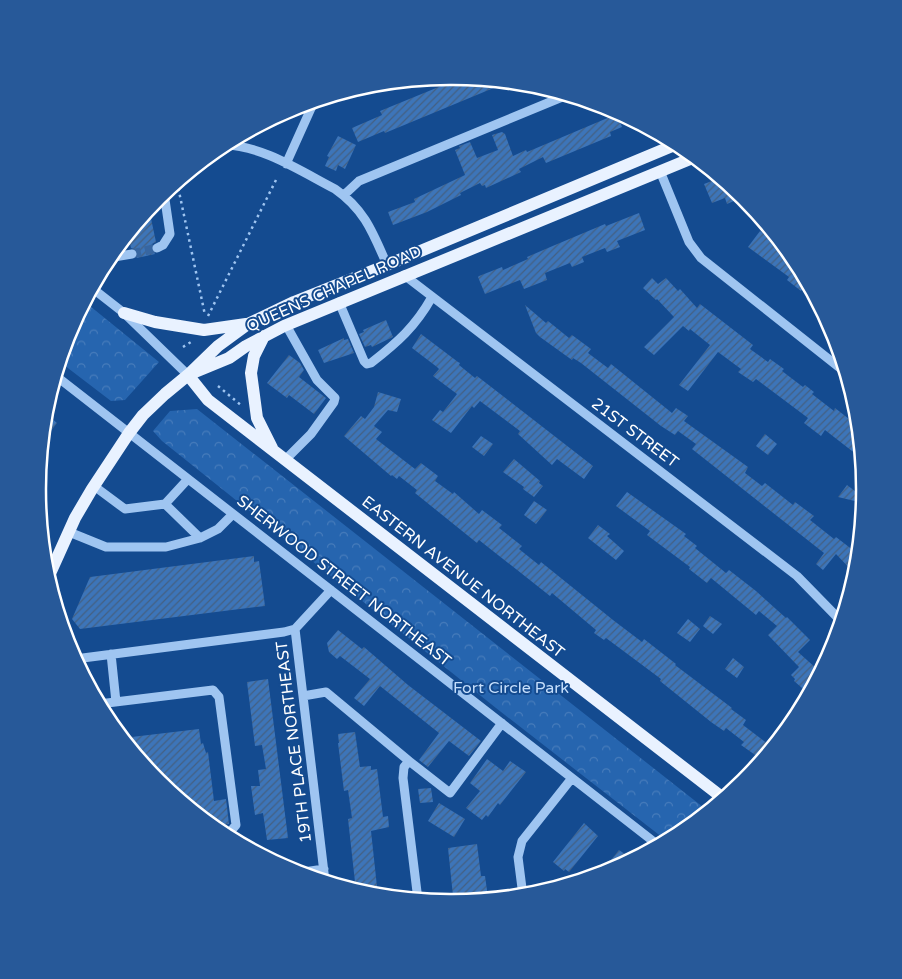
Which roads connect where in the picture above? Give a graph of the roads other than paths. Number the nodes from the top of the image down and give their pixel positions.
1 (557, 99) edge
2 (309, 111) edge
3 (238, 146) edge
4 (668, 148) edge
5 (687, 161) edge
6 (286, 164) junction
7 (660, 172) junction
8 (344, 195) junction
9 (165, 203) edge
10 (157, 248) tunnel mouth
11 (132, 254) tunnel mouth
12 (121, 256) edge
13 (387, 265) junction
14 (404, 275) junction
15 (97, 292) edge
16 (432, 297) junction
17 (338, 302) junction
18 (124, 313) junction
19 (248, 324) junction
20 (286, 325) junction
21 (264, 336) junction
22 (836, 365) edge
23 (188, 375) junction
24 (61, 380) edge
25 (129, 433) junction
26 (280, 456) junction
27 (188, 479) junction
28 (94, 486) junction
29 (165, 504) junction
30 (233, 514) junction
31 (69, 532) junction
32 (200, 538) junction
33 (54, 566) edge
34 (331, 590) junction
35 (835, 615) edge
36 (295, 629) junction
37 (111, 654) junction
38 (83, 658) edge
39 (303, 696) junction
40 (116, 702) junction
41 (107, 703) edge
42 (502, 723) junction
43 (409, 761) junction
44 (572, 778) junction
45 (718, 794) edge
46 (232, 830) edge
47 (652, 840) edge
48 (324, 869) junction
49 (315, 870) edge
50 (324, 874) edge
51 (522, 888) edge
52 (417, 892) edge

1 - 8 street
2 - 6 street
3 - 6 street
4 - 13 main road, QUEENS CHAPEL ROAD
5 - 7 main road, QUEENS CHAPEL ROAD
6 - 8 street
7 - 14 main road, QUEENS CHAPEL ROAD
7 - 22 street
8 - 13 street
9 - 10 street
11 - 12 street
13 - 19 main road, QUEENS CHAPEL ROAD
14 - 16 street, 21ST STREET
14 - 17 main road, QUEENS CHAPEL ROAD
15 - 18 street
16 - 17 street
16 - 35 street, 21ST STREET
17 - 20 main road, QUEENS CHAPEL ROAD
18 - 19 main road
18 - 23 street
19 - 23 main road, QUEENS CHAPEL ROAD
20 - 21 main road, QUEENS CHAPEL ROAD
20 - 26 street
21 - 23 main road, QUEENS CHAPEL ROAD
21 - 26 main road
23 - 25 main road
23 - 26 main road, EASTERN AVENUE NORTHEAST
24 - 25 street
25 - 27 street, SHERWOOD STREET NORTHEAST
25 - 28 main road
26 - 45 main road, EASTERN AVENUE NORTHEAST
27 - 29 street
27 - 30 street, SHERWOOD STREET NORTHEAST
28 - 29 street
28 - 31 main road
29 - 32 street
30 - 32 street
30 - 34 street, SHERWOOD STREET NORTHEAST
31 - 32 street
31 - 33 main road
34 - 36 street
34 - 42 street, SHERWOOD STREET NORTHEAST
36 - 37 street
36 - 39 street, 19TH PLACE NORTHEAST
37 - 38 street
37 - 40 street
39 - 43 street
39 - 48 street, 19TH PLACE NORTHEAST
40 - 41 street
40 - 46 street
42 - 43 street
42 - 44 street, SHERWOOD STREET NORTHEAST
43 - 52 street
44 - 47 street, SHERWOOD STREET NORTHEAST
44 - 51 street
48 - 49 street
48 - 50 street, 19TH PLACE NORTHEAST

